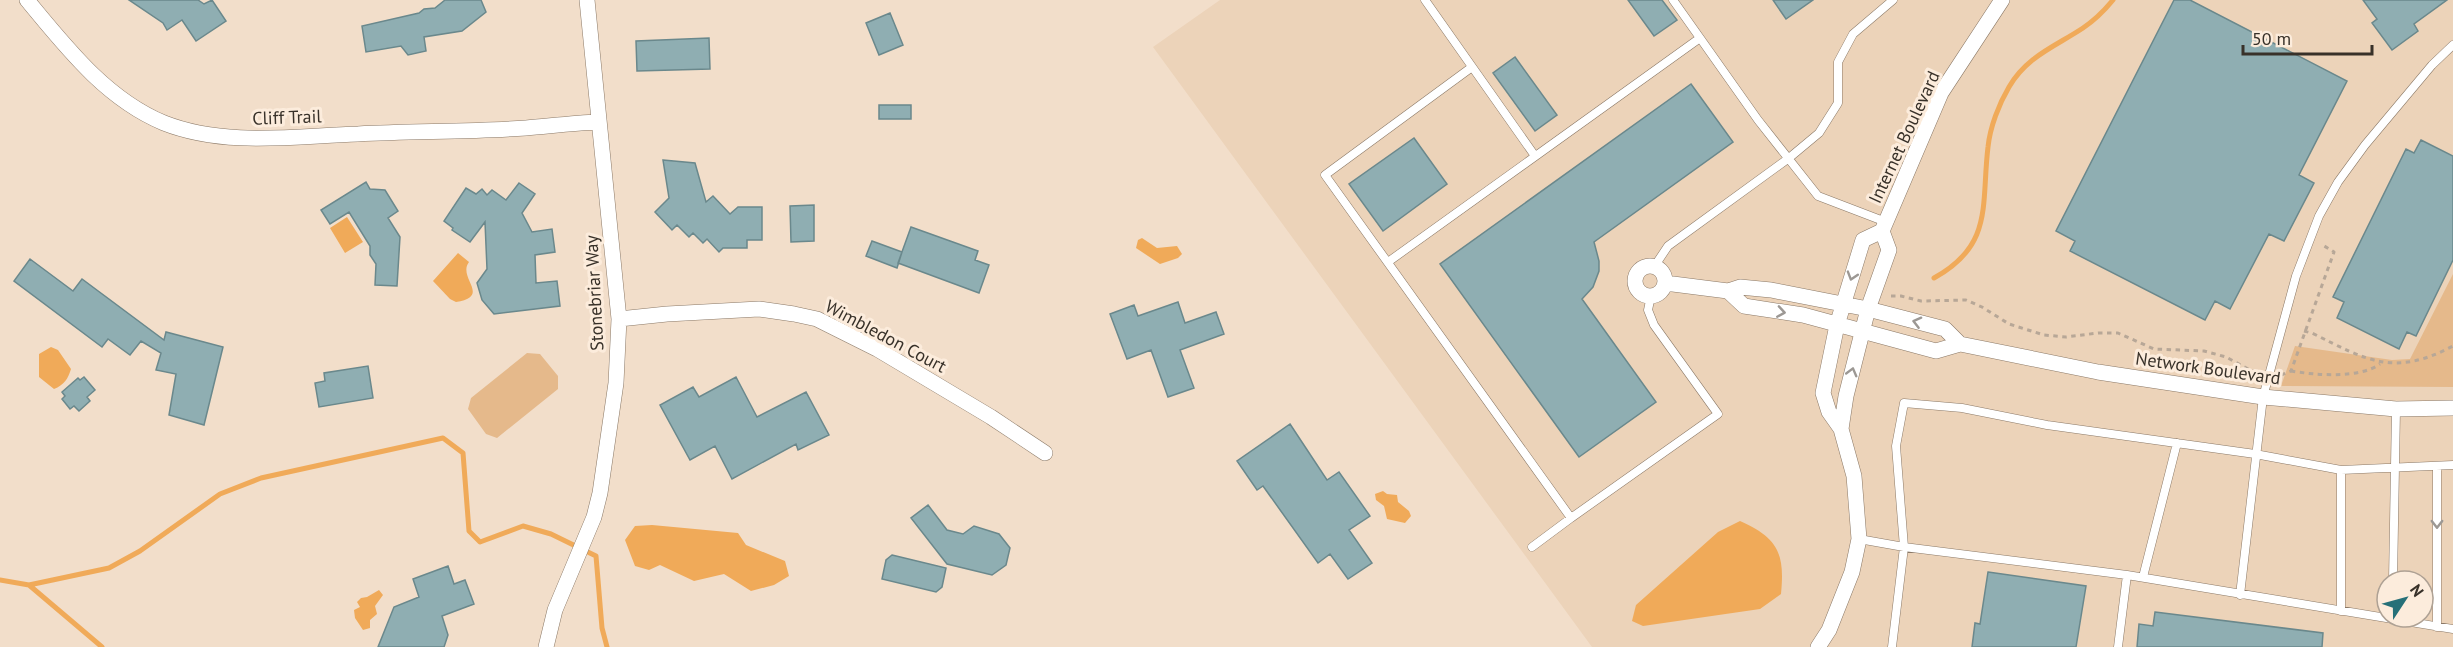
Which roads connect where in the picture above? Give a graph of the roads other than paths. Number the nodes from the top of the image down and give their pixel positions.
1 (27, 0) edge
2 (587, 0) edge
3 (1425, 0) edge
4 (1673, 0) edge
5 (1893, 0) edge
6 (2002, 0) edge
7 (1700, 38) junction
8 (2453, 45) edge
9 (1472, 67) junction
10 (598, 122) junction
11 (1535, 156) junction
12 (1789, 158) junction
13 (1884, 226) junction
14 (1388, 262) junction
15 (1654, 267) junction
16 (1665, 283) junction
17 (1728, 291) junction
18 (1651, 296) junction
19 (1844, 305) junction
20 (1868, 309) junction
21 (619, 319) junction
22 (1837, 325) junction
23 (1863, 330) junction
24 (1960, 344) junction
25 (2263, 397) junction
26 (2453, 408) edge
27 (2396, 409) junction
28 (1841, 429) junction
29 (2177, 443) junction
30 (1045, 453) dead end
31 (2255, 454) junction
32 (2453, 465) edge
33 (2438, 466) junction
34 (2395, 467) junction
35 (2341, 470) junction
36 (1571, 518) junction
37 (1859, 538) junction
38 (1532, 547) dead end
39 (1904, 547) junction
40 (2393, 569) edge
41 (2127, 574) junction
42 (2143, 577) junction
43 (2240, 595) junction
44 (2341, 611) junction
45 (2375, 616) edge
46 (2437, 627) joint
47 (2451, 627) edge
48 (546, 647) edge
49 (1818, 647) edge
50 (1892, 647) edge
51 (2118, 647) edge

1 - 10 street, Cliff Trail
2 - 10 street, Stonebriar Way
3 - 9 lane
4 - 7 lane
5 - 12 lane
6 - 13 street, Internet Boulevard
7 - 11 lane
7 - 12 lane
8 - 25 lane
9 - 11 lane
9 - 14 lane
10 - 21 street, Stonebriar Way
11 - 14 lane
12 - 13 lane
12 - 15 lane
13 -> 19 street, Internet Boulevard
13 - 20 street, Internet Boulevard
14 - 36 lane
15 - 16 street
15 - 18 street
16 - 17 street, Network Boulevard
16 - 18 street
17 - 19 street, Network Boulevard
17 -> 22 street, Network Boulevard
18 - 36 lane
19 - 20 street, Network Boulevard
19 - 22 street, Internet Boulevard
20 - 23 street, Internet Boulevard
24 -> 20 street, Network Boulevard
21 - 30 street, Wimbledon Court
21 - 48 street, Stonebriar Way
22 - 23 street, Network Boulevard
22 - 28 street, Internet Boulevard
23 - 24 street, Network Boulevard
28 -> 23 street, Internet Boulevard
24 - 25 street, Network Boulevard
25 - 27 street, Network Boulevard
25 - 31 lane
26 - 27 street, Network Boulevard
27 - 34 lane
28 - 37 street, Internet Boulevard
29 - 31 lane
29 - 39 lane
29 - 42 lane
31 - 35 lane
31 - 43 lane
32 - 33 lane
33 - 34 lane
33 -> 46 lane
34 - 35 lane
34 - 40 lane
35 - 44 lane
36 - 38 lane
37 - 39 lane
37 - 49 street, Internet Boulevard
39 - 41 lane
39 - 50 lane
41 - 42 lane
41 - 51 lane
42 - 43 lane
43 - 44 lane
44 - 45 lane
46 - 47 lane

